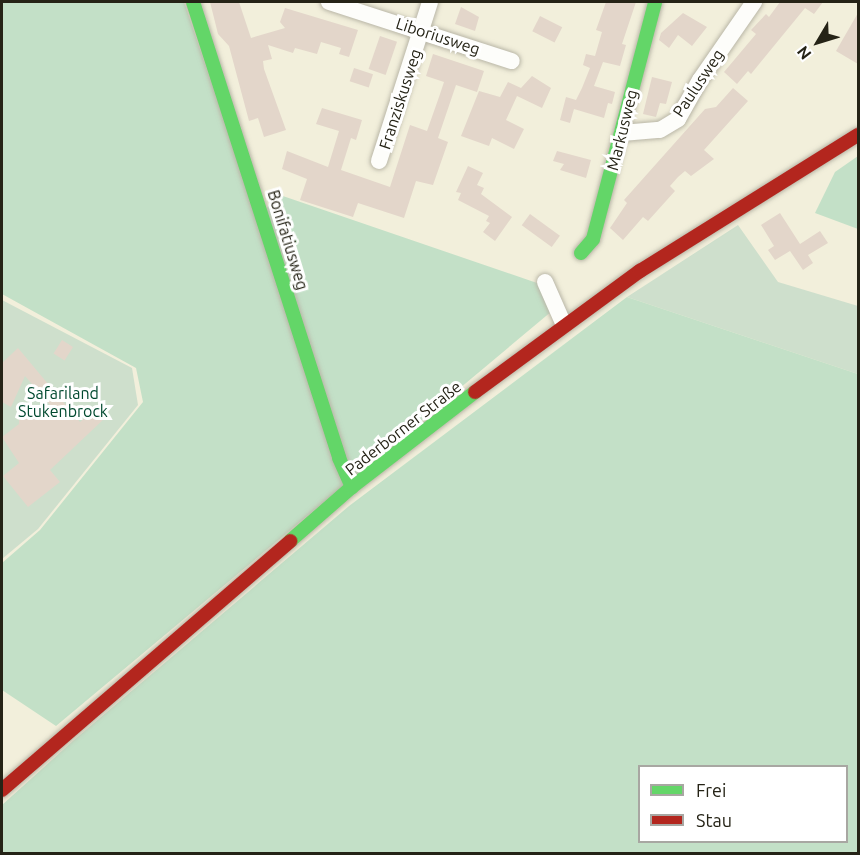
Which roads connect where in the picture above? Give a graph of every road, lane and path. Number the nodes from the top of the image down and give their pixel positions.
1 (193, 2) edge
2 (328, 2) edge
3 (430, 2) edge
4 (655, 2) edge
5 (754, 2) edge
6 (423, 30) junction
7 (512, 61) dead end
8 (622, 133) junction
9 (858, 135) edge
10 (379, 161) dead end
11 (581, 254) dead end
12 (545, 282) dead end
13 (564, 325) junction
14 (352, 488) junction
15 (2, 790) edge

1 - 14 main road, Bonifatiusweg
2 - 6 street, Liboriusweg
3 - 6 street, Franziskusweg
4 - 8 main road, Markusweg
5 - 8 street, Paulusweg
6 - 7 street, Liboriusweg
6 - 10 street, Franziskusweg
8 - 11 main road, Markusweg
9 - 13 main road, Paderborner Straße
12 - 13 street
13 - 14 main road, Paderborner Straße
14 - 15 main road, Paderborner Straße

